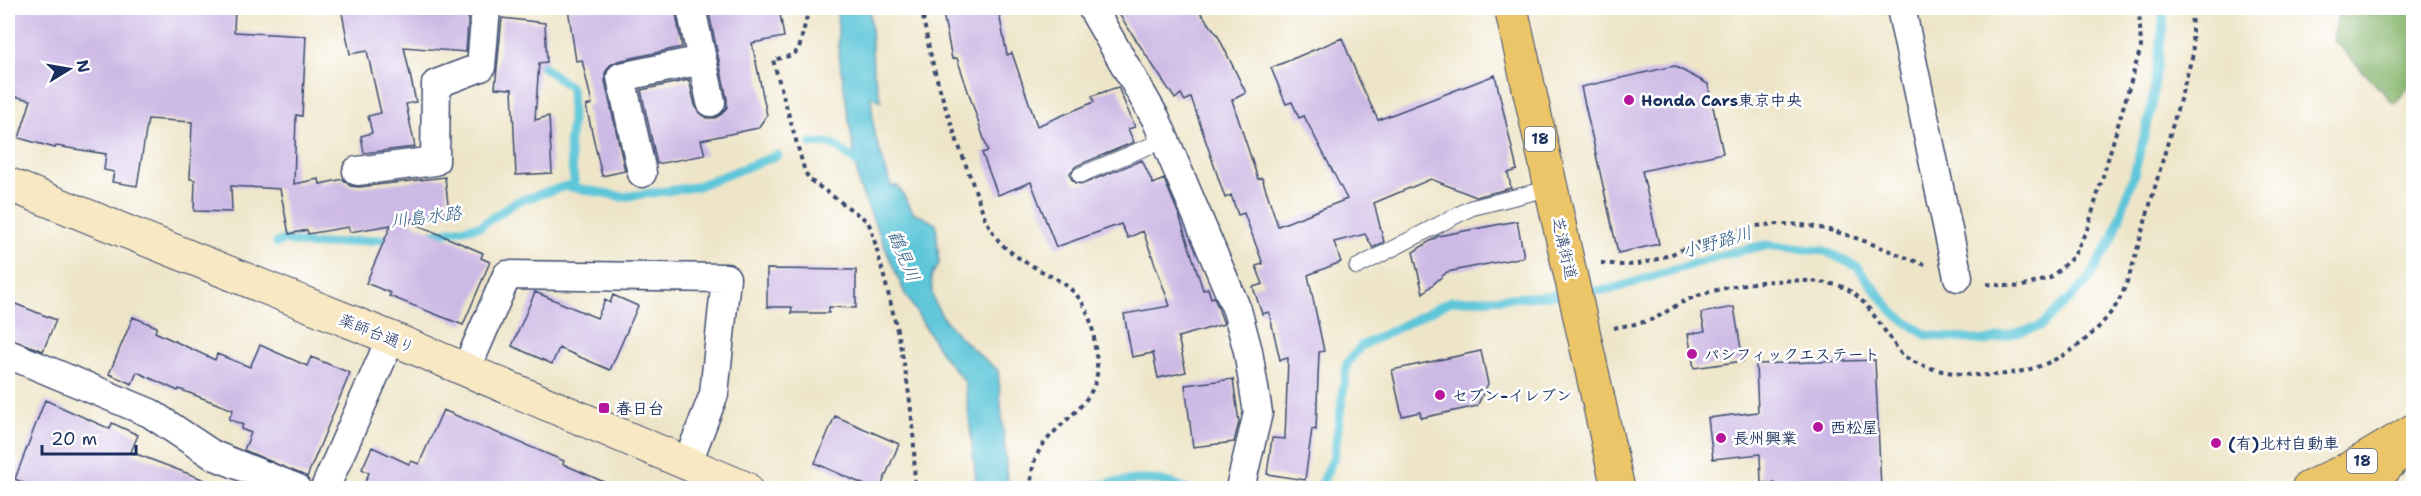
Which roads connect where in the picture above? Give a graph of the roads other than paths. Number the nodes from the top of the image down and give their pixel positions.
1 (486, 8) edge
2 (691, 8) edge
3 (1092, 8) edge
4 (1511, 8) edge
5 (1901, 8) edge
6 (702, 60) junction
7 (711, 102) dead end
8 (1164, 140) junction
9 (357, 171) dead end
10 (642, 173) dead end
11 (1080, 175) dead end
12 (8, 184) edge
13 (1551, 188) junction
14 (1356, 267) dead end
15 (1958, 277) dead end
16 (391, 338) junction
17 (8, 354) edge
18 (466, 370) junction
19 (2414, 430) edge
20 (2414, 436) edge
21 (715, 479) edge
22 (1241, 483) edge
23 (296, 489) edge
24 (325, 489) edge
25 (1618, 489) edge
26 (2308, 489) edge
27 (2367, 489) edge

1 - 9 street
2 - 6 street
3 - 8 street
4 - 13 main road, 芝溝街道 / 18
5 - 15 street
6 - 7 street
6 - 10 street
8 - 11 lane
8 - 22 street
12 - 16 street, 薬師台通り
13 - 14 lane
13 - 25 main road, 芝溝街道 / 18
16 - 18 street, 薬師台通り
16 - 24 street
17 - 23 street
18 - 21 street, 薬師台通り
18 - 21 street
19 - 26 main road, 18
20 - 27 main road, 18

